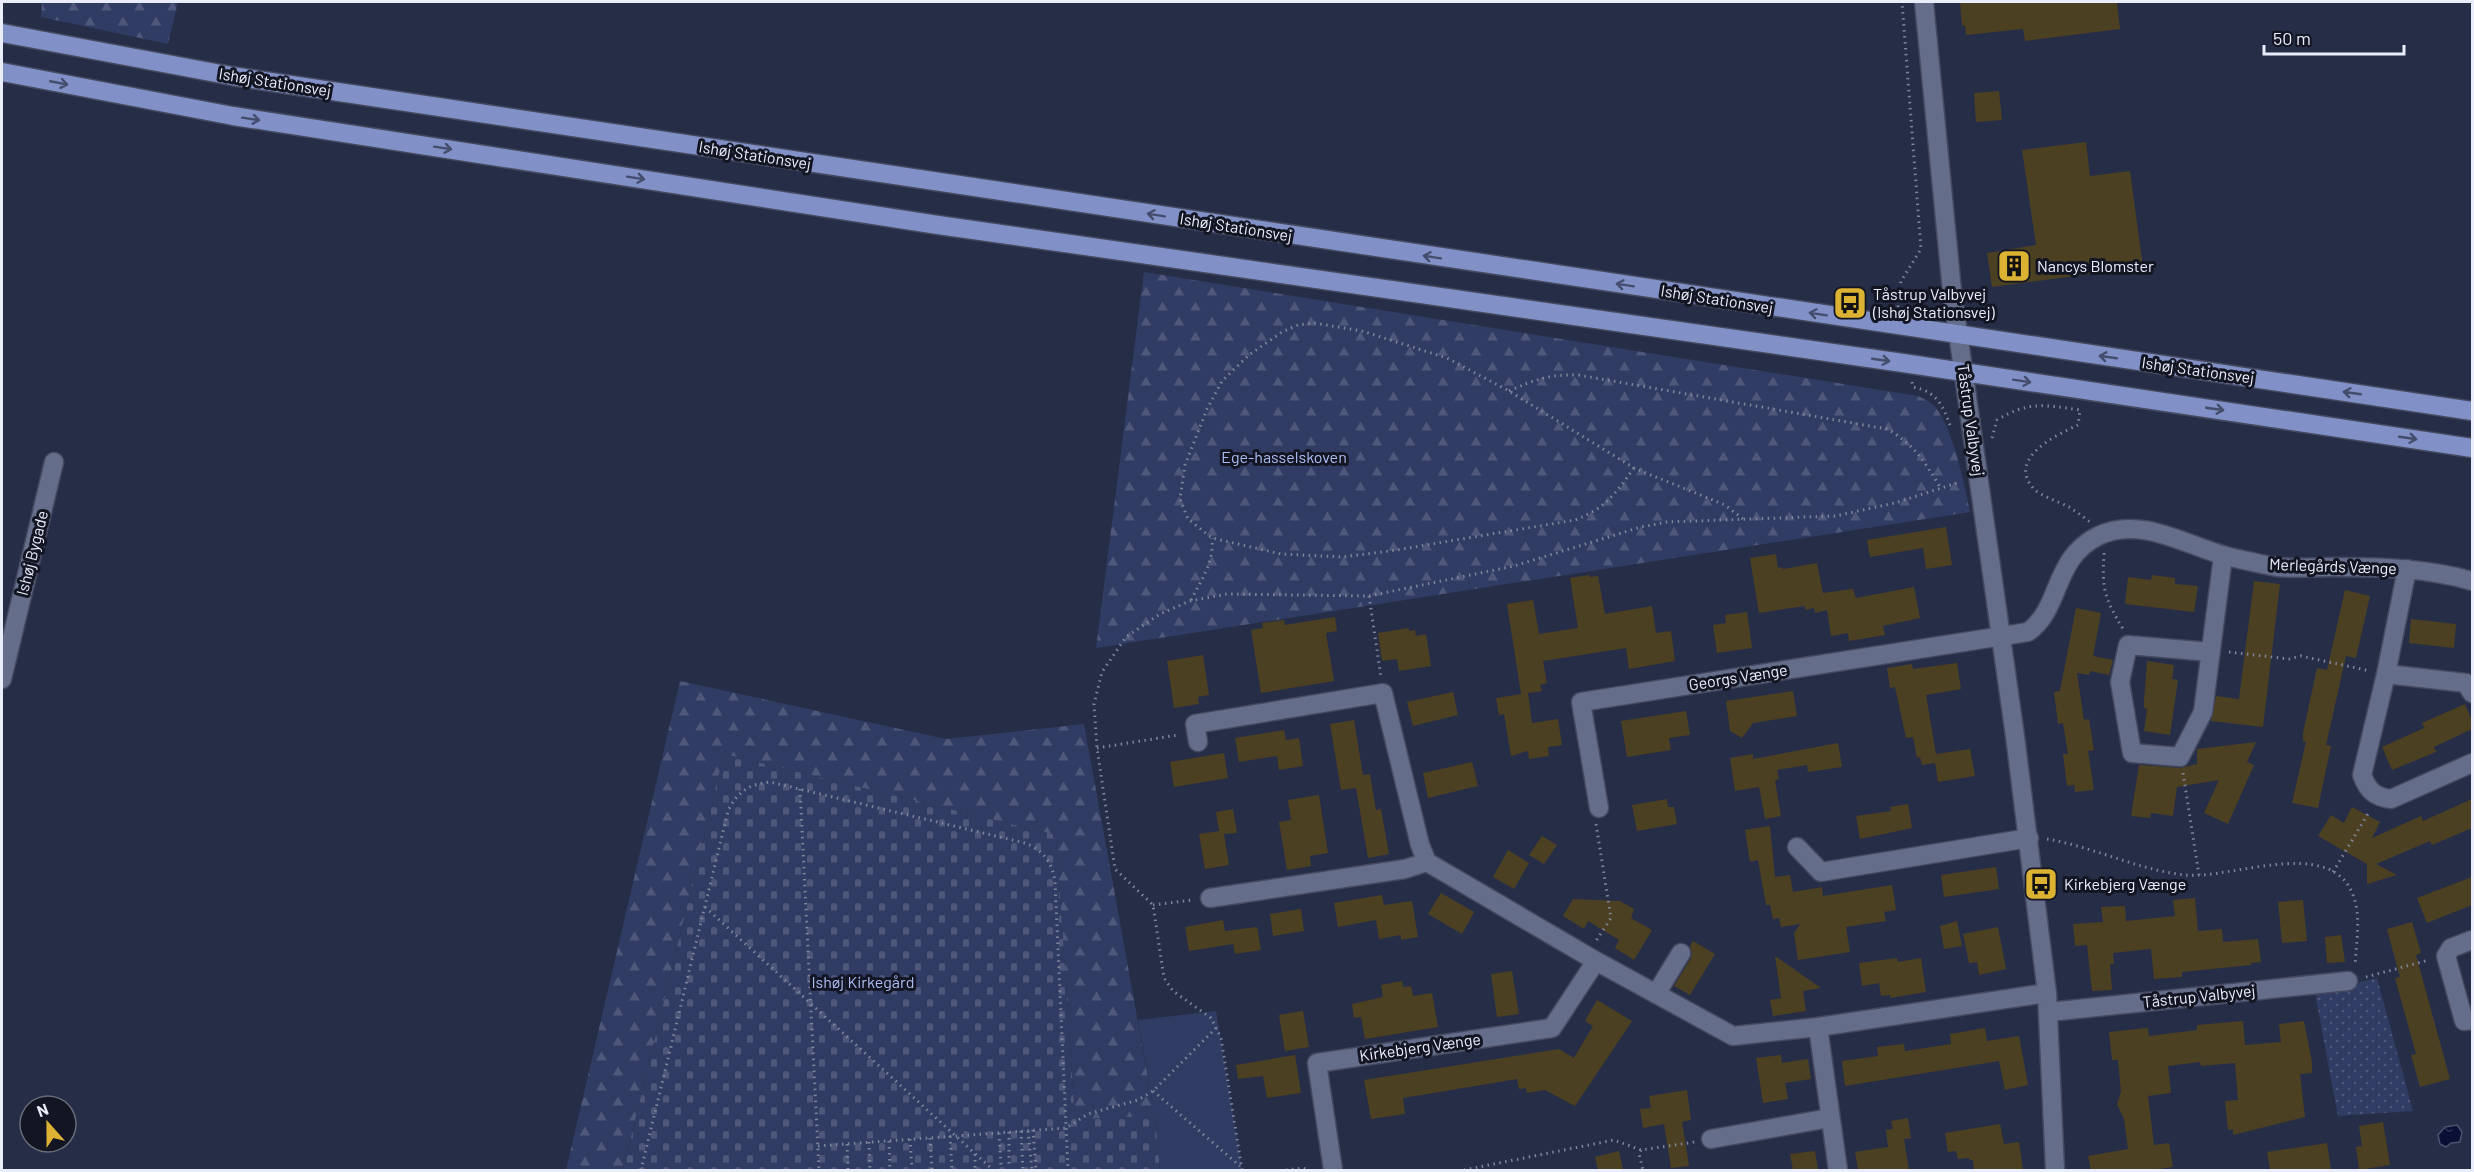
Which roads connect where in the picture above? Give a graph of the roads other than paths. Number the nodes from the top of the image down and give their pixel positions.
1 (1924, 2) edge
2 (2, 33) edge
3 (2, 72) edge
4 (1959, 335) junction
5 (1964, 372) junction
6 (2472, 411) edge
7 (2472, 448) edge
8 (54, 462) dead end
9 (2223, 556) junction
10 (2407, 569) junction
11 (2472, 580) edge
12 (2001, 636) junction
13 (2210, 652) junction
14 (2386, 674) junction
15 (2, 679) edge
16 (2472, 693) edge
17 (1198, 742) dead end
18 (2472, 763) edge
19 (1599, 808) road end
20 (2029, 837) junction
21 (1797, 846) dead end
22 (1427, 862) junction
23 (1210, 898) road end
24 (2472, 940) edge
25 (1681, 953) dead end
26 (1591, 958) junction
27 (2351, 980) road end
28 (2047, 993) junction
29 (1656, 994) junction
30 (2049, 1012) junction
31 (2472, 1020) edge
32 (1818, 1027) junction
33 (1830, 1118) junction
34 (1711, 1139) road end
35 (1333, 1170) edge
36 (1838, 1170) edge
37 (2055, 1170) edge

1 - 4 street, Tåstrup Valbyvej
4 -> 2 main road, Ishøj Stationsvej
3 -> 5 main road
4 - 5 street, Tåstrup Valbyvej
6 -> 4 main road, Ishøj Stationsvej
5 -> 7 main road
5 - 12 street, Tåstrup Valbyvej
8 - 15 street, Ishøj Bygade
9 - 10 street, Merlegårds Vænge
9 - 12 street, Merlegårds Vænge
9 - 13 street
10 - 11 street, Merlegårds Vænge
10 - 14 street, Merlegårds Vænge
12 - 19 street, Georgs Vænge
12 - 20 street, Tåstrup Valbyvej
13 - 13 street
14 - 16 street
14 - 18 street, Merlegårds Vænge
17 - 22 street
20 - 21 street
20 - 28 street, Tåstrup Valbyvej
22 - 23 street
22 - 26 street
24 - 31 street
25 - 29 street
26 - 29 street
26 - 35 street, Kirkebjerg Vænge
27 - 30 street, Tåstrup Valbyvej
28 - 30 street, Tåstrup Valbyvej
28 - 32 street
29 - 32 street
30 - 37 street, Tåstrup Valbyvej
32 - 33 street
33 - 34 street
33 - 36 street

